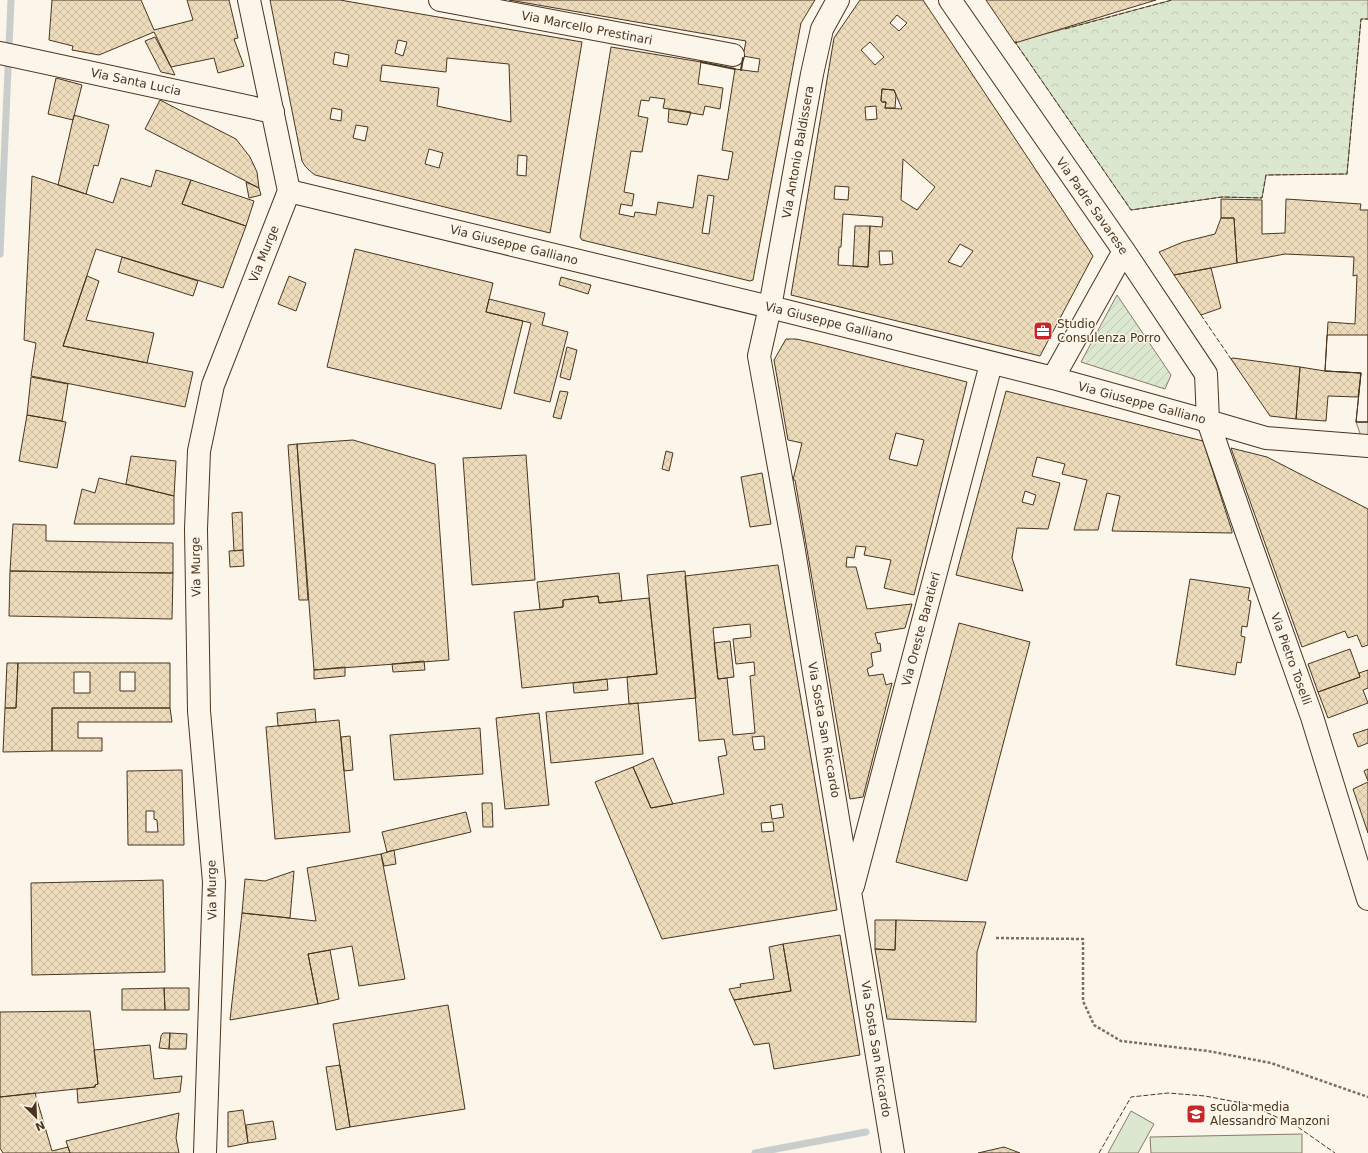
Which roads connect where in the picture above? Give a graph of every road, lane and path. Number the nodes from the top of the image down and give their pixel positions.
1 (249, 0) edge
2 (440, 0) edge
3 (838, 0) edge
4 (950, 0) edge
5 (0, 53) edge
6 (733, 55) dead end
7 (273, 112) junction
8 (290, 191) junction
9 (1124, 251) junction
10 (770, 307) junction
11 (992, 364) junction
12 (1053, 378) junction
13 (1208, 421) junction
14 (1368, 446) edge
15 (851, 894) junction
16 (1368, 899) edge
17 (996, 938) dead end
18 (1368, 1097) edge
19 (205, 1153) edge
20 (893, 1153) edge

1 - 7 street
2 - 6 street, Via Marcello Prestinari
3 - 10 street, Via Antonio Baldissera
4 - 9 street, Via Padre Savarese
5 - 7 street, Via Santa Lucia
7 - 8 street
8 - 10 street, Via Giuseppe Galliano
8 - 19 street, Via Murge
9 - 12 street
9 - 13 street, Via Padre Savarese
10 - 11 street, Via Giuseppe Galliano
10 - 15 street, Via Sosta San Riccardo
11 - 12 street, Via Giuseppe Galliano
11 - 15 street, Via Oreste Baratieri
12 - 13 street, Via Giuseppe Galliano
13 - 14 street, Via Giuseppe Galliano
13 - 16 street, Via Pietro Toselli
15 - 20 street, Via Sosta San Riccardo
17 - 18 path

